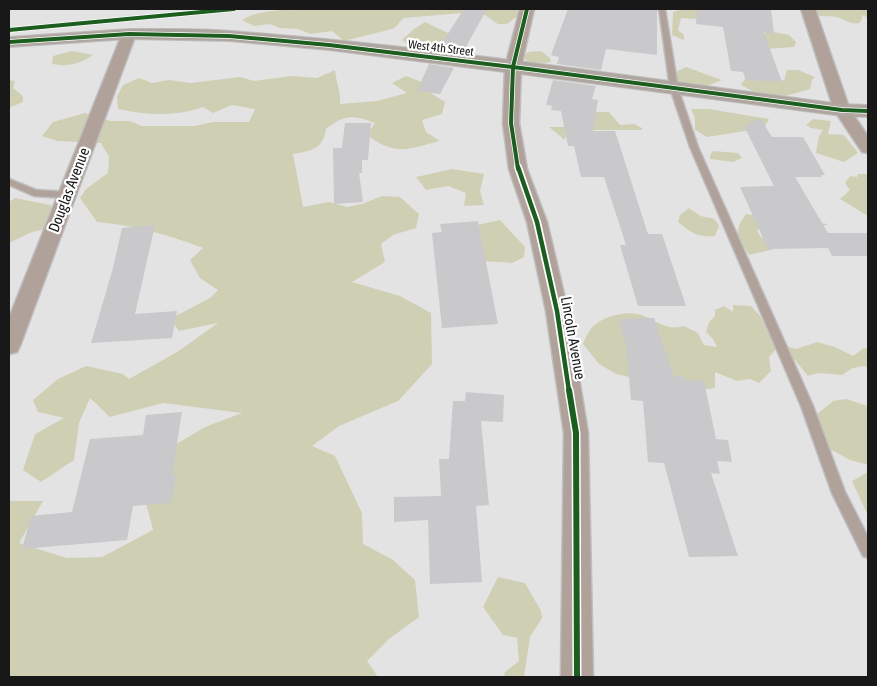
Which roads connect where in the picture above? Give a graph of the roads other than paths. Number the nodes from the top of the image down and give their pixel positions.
1 (527, 9) edge
2 (662, 9) edge
3 (808, 9) edge
4 (129, 34) junction
5 (9, 42) edge
6 (513, 67) junction
7 (674, 88) junction
8 (842, 110) junction
9 (868, 111) edge
10 (868, 148) edge
11 (9, 182) edge
12 (67, 195) junction
13 (9, 346) edge
14 (868, 551) edge
15 (577, 677) edge

1 - 6 street, Lincoln Avenue
2 - 7 lane
3 - 8 street
4 - 5 main road, West 4th Street
4 - 6 main road, West 4th Street
4 - 12 street, Douglas Avenue
6 - 7 main road, West 4th Street
6 - 15 street, Lincoln Avenue
7 - 8 main road, West 4th Street
7 - 14 lane
8 - 9 main road, West 4th Street
8 - 10 street
11 - 12 lane
12 - 13 street, Douglas Avenue

